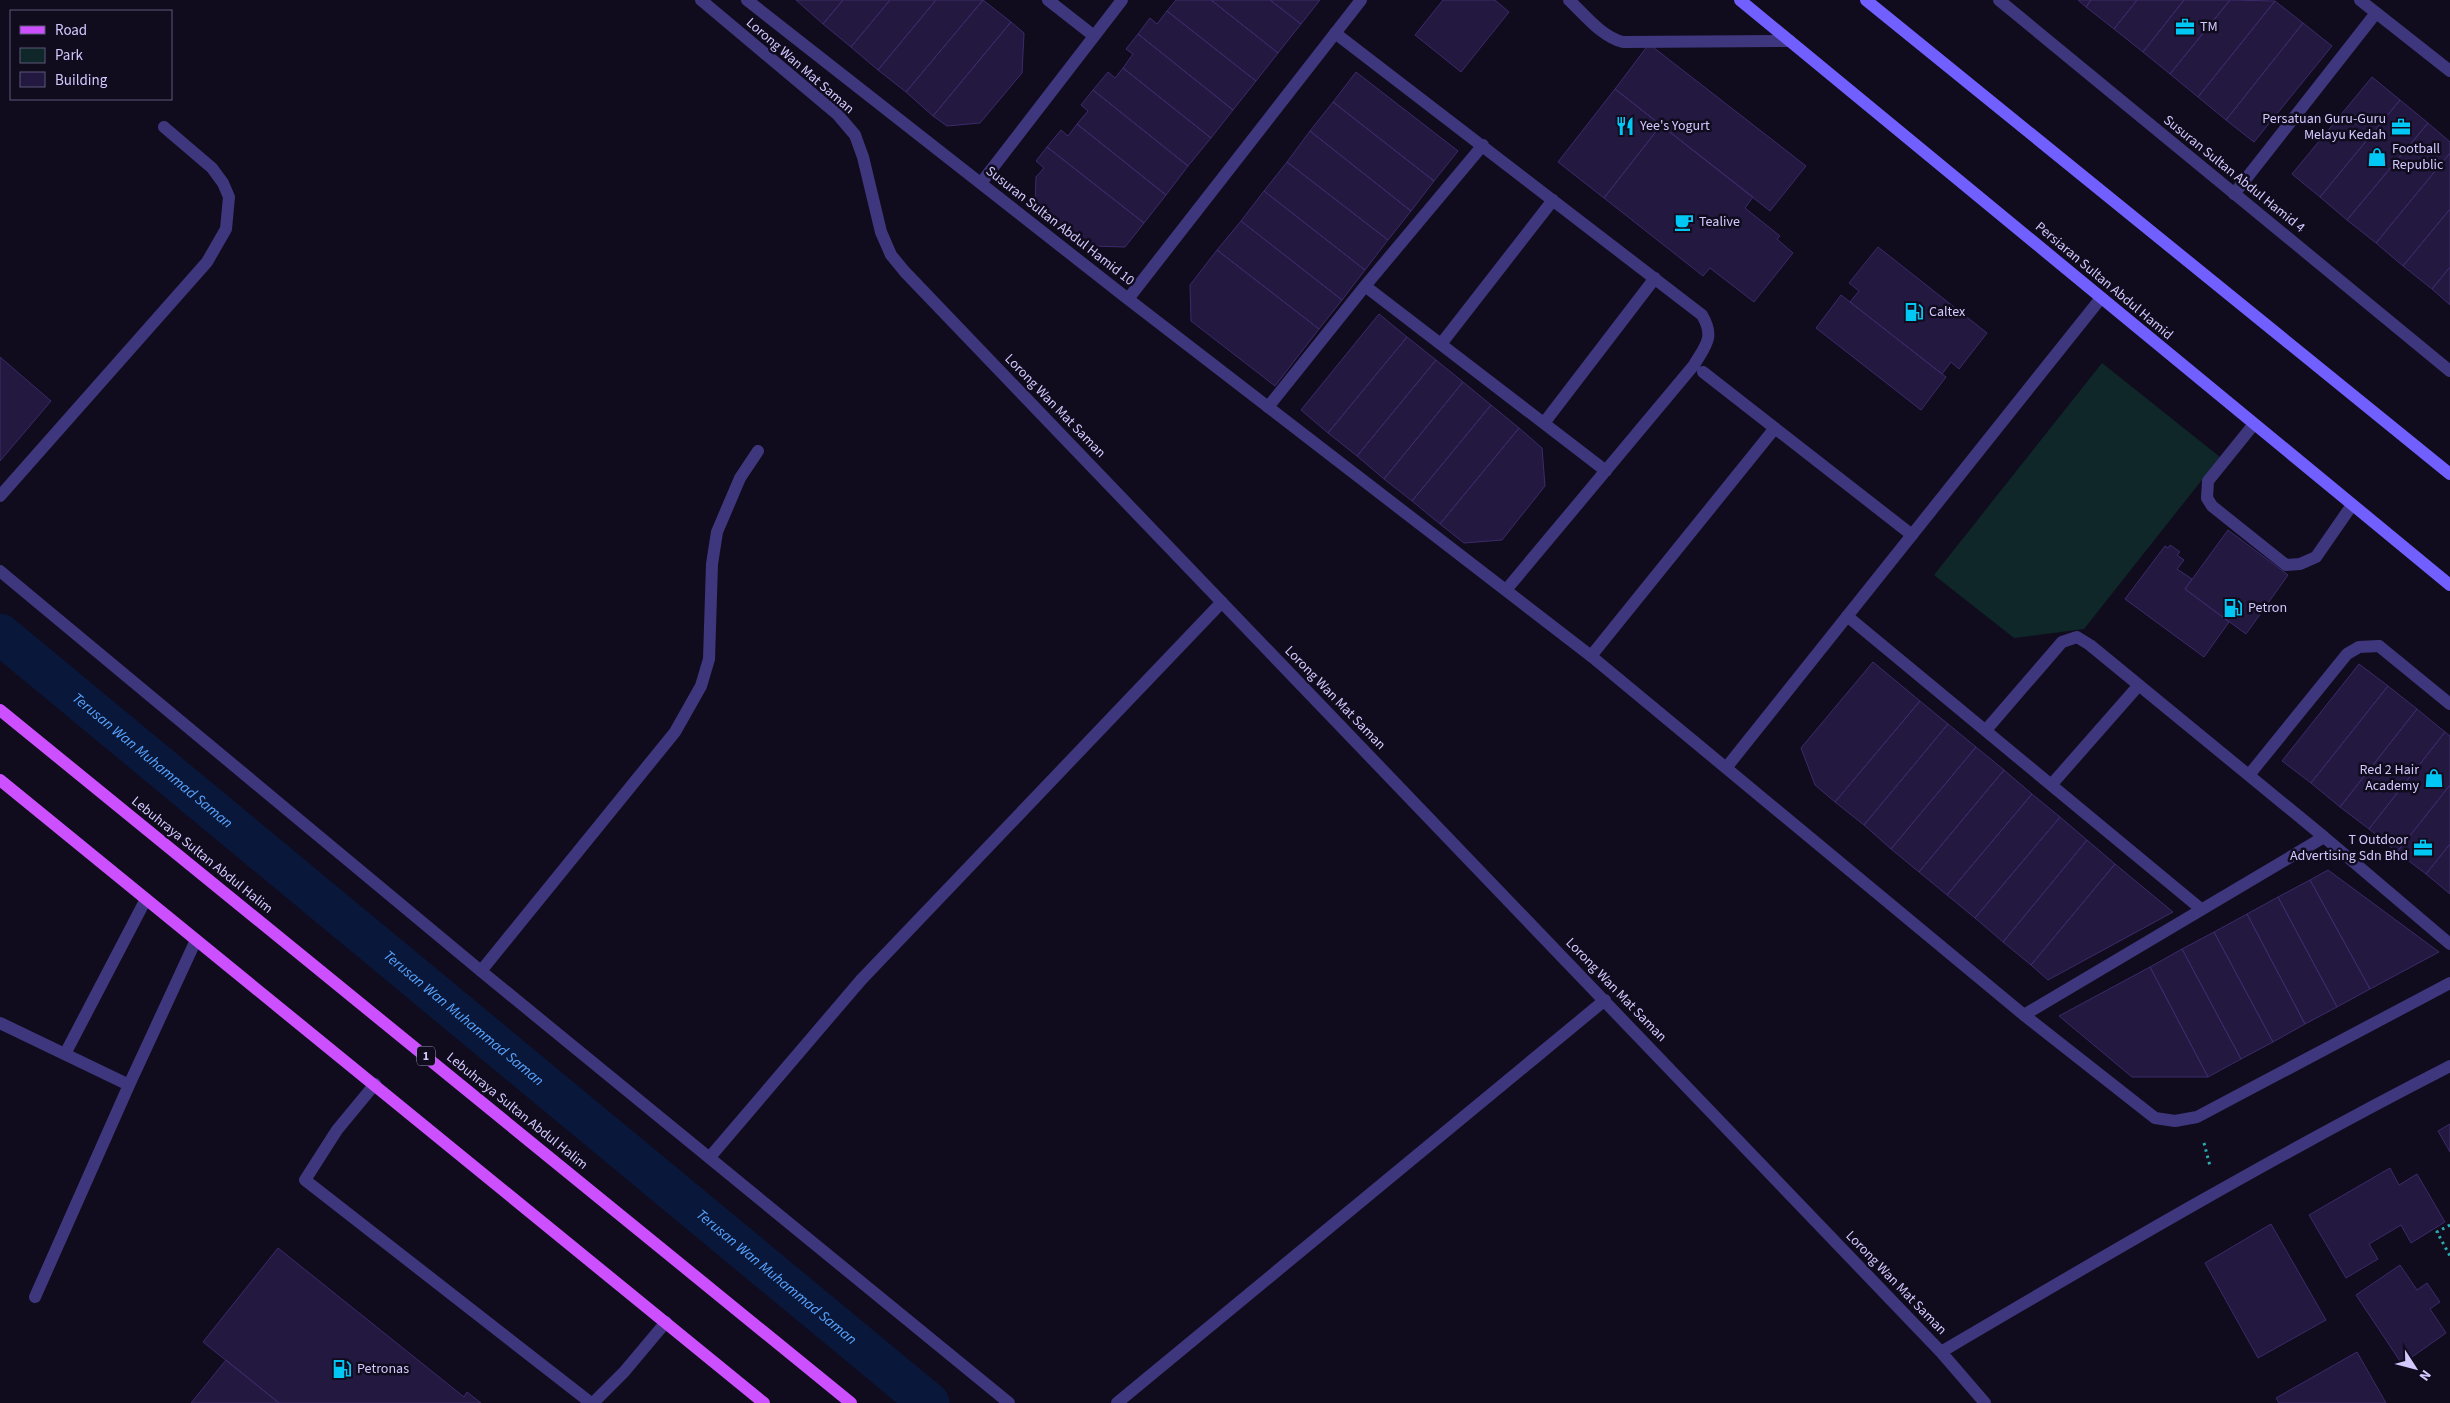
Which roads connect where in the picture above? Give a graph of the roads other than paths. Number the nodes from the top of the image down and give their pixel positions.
1 (701, 0) edge
2 (747, 0) edge
3 (1048, 0) edge
4 (1122, 0) edge
5 (1361, 0) edge
6 (1569, 0) edge
7 (1740, 0) edge
8 (1866, 0) edge
9 (1999, 0) edge
10 (2360, 0) edge
11 (2376, 13) junction
12 (1334, 33) junction
13 (1094, 36) junction
14 (1790, 41) junction
15 (2450, 71) edge
16 (164, 127) dead end
17 (1483, 145) junction
18 (981, 183) junction
19 (2234, 194) junction
20 (1553, 200) junction
21 (1655, 278) junction
22 (1365, 286) junction
23 (2101, 298) junction
24 (1128, 299) junction
25 (1441, 344) junction
26 (2450, 371) edge
27 (1703, 372) dead end
28 (1268, 407) junction
29 (1544, 423) junction
30 (2254, 424) junction
31 (1775, 428) junction
32 (758, 451) dead end
33 (1606, 470) junction
34 (2450, 474) edge
35 (0, 496) edge
36 (2352, 505) junction
37 (1912, 535) junction
38 (0, 571) edge
39 (2450, 585) edge
40 (1506, 590) junction
41 (1222, 602) junction
42 (1847, 616) junction
43 (1591, 656) junction
44 (2138, 685) junction
45 (2450, 704) edge
46 (0, 710) edge
47 (1986, 730) junction
48 (1726, 768) junction
49 (2249, 775) junction
50 (0, 780) edge
51 (2052, 784) junction
52 (2324, 837) junction
53 (146, 899) junction
54 (2202, 909) junction
55 (196, 940) junction
56 (2450, 944) edge
57 (481, 971) junction
58 (2450, 983) edge
59 (1605, 1000) junction
60 (2024, 1015) junction
61 (0, 1023) edge
62 (65, 1054) junction
63 (2450, 1066) edge
64 (374, 1084) junction
65 (129, 1085) junction
66 (710, 1157) junction
67 (35, 1297) dead end
68 (666, 1322) junction
69 (1941, 1352) junction
70 (592, 1403) edge
71 (764, 1403) edge
72 (851, 1403) edge
73 (1009, 1403) edge
74 (1117, 1403) edge
75 (1984, 1403) edge

1 - 41 street, Lorong Wan Mat Saman
2 - 18 street, Susuran Sultan Abdul Hamid 10
3 - 13 street
4 - 13 street
5 - 12 street, Susuran Sultan Abdul Hamid 10
6 - 14 street
7 - 14 main road, Persiaran Sultan Abdul Hamid
8 - 34 main road
9 - 19 street, Susuran Sultan Abdul Hamid 4
10 - 11 street
11 - 15 street
11 - 19 street
12 - 17 street
12 - 24 street, Susuran Sultan Abdul Hamid 10
13 - 18 street
14 - 23 main road, Persiaran Sultan Abdul Hamid
16 - 35 street
17 - 20 street
17 - 22 street
18 - 24 street, Susuran Sultan Abdul Hamid 10
19 - 26 street, Susuran Sultan Abdul Hamid 4
20 - 21 street
20 - 25 street
21 - 29 street
21 - 33 street
22 - 25 street
22 - 28 street
23 - 30 main road, Persiaran Sultan Abdul Hamid
23 - 37 street
24 - 28 street
25 - 29 street
27 - 31 street
28 - 40 street
29 - 33 street
30 - 36 main road, Persiaran Sultan Abdul Hamid
30 - 36 street
31 - 37 street
31 - 43 street
32 - 57 street
33 - 40 street
36 - 39 main road, Persiaran Sultan Abdul Hamid
37 - 42 street
38 - 57 street
40 - 43 street
41 - 59 street, Lorong Wan Mat Saman
41 - 66 street
42 - 47 street
42 - 48 street
43 - 48 street
44 - 47 street
44 - 49 street
44 - 51 street
45 - 49 street
46 - 72 main road, Lebuhraya Sultan Abdul Halim / 1
47 - 51 street
48 - 60 street
49 - 52 street
50 - 53 main road
51 - 54 street
52 - 54 street
52 - 56 street
53 - 55 main road
53 - 62 street
54 - 60 street
55 - 64 main road
55 - 65 street
57 - 66 street
58 - 60 street
59 - 69 street, Lorong Wan Mat Saman
59 - 74 street
61 - 62 street
62 - 65 street
63 - 69 street
64 - 68 main road
64 - 70 street
65 - 67 street
66 - 73 street
68 - 70 street
68 - 71 main road
69 - 75 street, Lorong Wan Mat Saman

